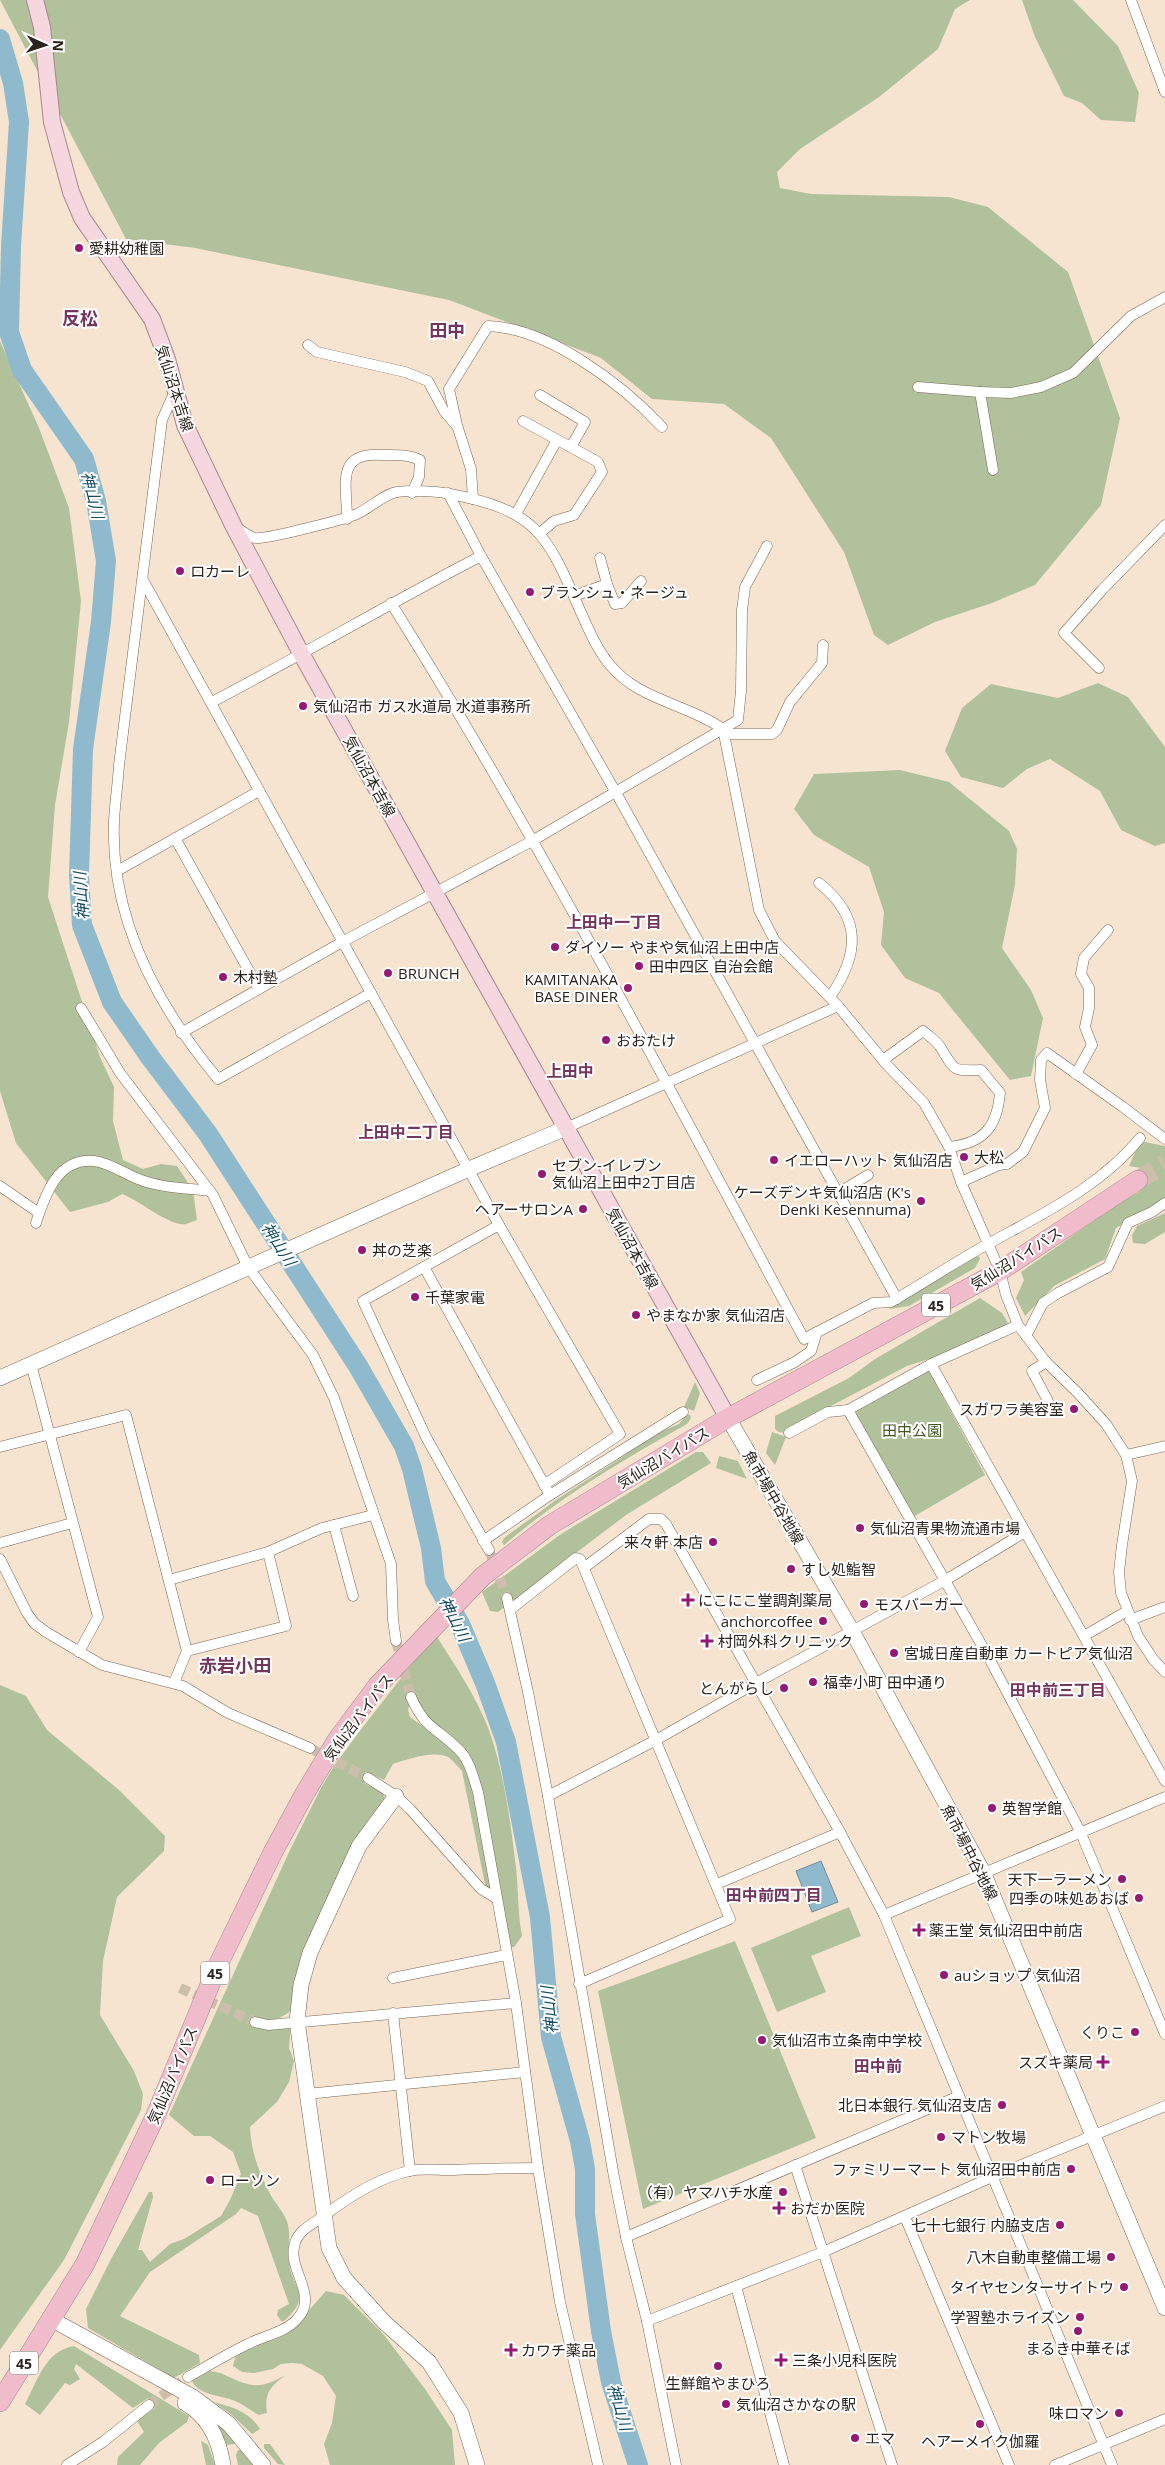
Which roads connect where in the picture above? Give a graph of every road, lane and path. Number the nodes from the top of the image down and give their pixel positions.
1 (35, 0) edge
2 (1131, 0) edge
3 (1165, 92) edge
4 (1165, 297) edge
5 (308, 345) dead end
6 (918, 387) dead end
7 (175, 391) junction
8 (980, 392) junction
9 (540, 395) dead end
10 (523, 421) dead end
11 (457, 425) junction
12 (662, 427) dead end
13 (558, 440) junction
14 (571, 447) junction
15 (994, 470) dead end
16 (412, 492) junction
17 (448, 493) junction
18 (473, 499) junction
19 (516, 514) junction
20 (347, 519) junction
21 (1165, 525) edge
22 (234, 527) junction
23 (540, 533) junction
24 (768, 546) dead end
25 (481, 556) junction
26 (600, 558) dead end
27 (143, 580) junction
28 (640, 580) dead end
29 (606, 584) junction
30 (574, 596) junction
31 (391, 603) junction
32 (824, 644) dead end
33 (302, 655) junction
34 (1099, 668) dead end
35 (212, 702) junction
36 (724, 732) junction
37 (260, 791) junction
38 (615, 791) junction
39 (175, 838) junction
40 (532, 841) junction
41 (117, 871) junction
42 (819, 883) dead end
43 (436, 893) junction
44 (1108, 930) dead end
45 (344, 941) junction
46 (259, 989) junction
47 (371, 993) junction
48 (830, 998) junction
49 (838, 1006) junction
50 (81, 1008) dead end
51 (182, 1033) junction
52 (755, 1043) junction
53 (883, 1060) junction
54 (1076, 1074) junction
55 (666, 1081) junction
56 (566, 1128) junction
57 (1140, 1138) dead end
58 (1165, 1139) edge
59 (949, 1146) junction
60 (469, 1169) junction
61 (868, 1174) dead end
62 (1138, 1180) tunnel mouth
63 (961, 1182) junction
64 (0, 1186) edge
65 (210, 1191) junction
66 (838, 1193) junction
67 (1165, 1203) edge
68 (499, 1225) junction
69 (988, 1244) junction
70 (250, 1266) junction
71 (424, 1267) junction
72 (1000, 1271) junction
73 (897, 1299) junction
74 (1018, 1326) junction
75 (817, 1332) junction
76 (1026, 1336) junction
77 (1046, 1362) junction
78 (31, 1364) junction
79 (931, 1364) junction
80 (0, 1378) edge
81 (756, 1380) dead end
82 (1048, 1401) dead end
83 (848, 1410) junction
84 (683, 1412) dead end
85 (728, 1418) junction
86 (789, 1433) dead end
87 (49, 1435) junction
88 (1165, 1446) edge
89 (0, 1447) edge
90 (1126, 1455) junction
91 (544, 1485) junction
92 (550, 1496) junction
93 (373, 1515) junction
94 (72, 1523) junction
95 (334, 1525) junction
96 (1025, 1532) junction
97 (0, 1543) edge
98 (268, 1552) junction
99 (0, 1559) edge
100 (585, 1567) junction
101 (169, 1580) junction
102 (944, 1581) junction
103 (353, 1596) dead end
104 (507, 1598) tunnel mouth
105 (1165, 1607) edge
106 (511, 1609) junction
107 (1129, 1616) junction
108 (852, 1631) junction
109 (1084, 1636) junction
110 (396, 1641) tunnel mouth
111 (187, 1651) junction
112 (79, 1652) junction
113 (1165, 1672) edge
114 (174, 1683) junction
115 (756, 1683) junction
116 (411, 1697) tunnel mouth
117 (656, 1740) junction
118 (310, 1748) tunnel mouth
119 (368, 1778) tunnel mouth
120 (1165, 1781) edge
121 (396, 1796) junction
122 (548, 1796) junction
123 (1165, 1797) edge
124 (1080, 1831) junction
125 (840, 1832) junction
126 (983, 1872) junction
127 (717, 1884) junction
128 (496, 1898) junction
129 (884, 1915) junction
130 (506, 1955) junction
131 (393, 1978) dead end
132 (579, 1984) junction
133 (516, 2003) junction
134 (393, 2013) junction
135 (297, 2021) junction
136 (255, 2022) tunnel mouth
137 (1165, 2034) edge
138 (525, 2072) junction
139 (401, 2084) junction
140 (307, 2094) junction
141 (959, 2096) junction
142 (1165, 2106) edge
143 (1095, 2136) junction
144 (795, 2166) junction
145 (538, 2168) junction
146 (410, 2171) junction
147 (992, 2177) junction
148 (905, 2216) junction
149 (323, 2217) junction
150 (626, 2237) junction
151 (823, 2252) junction
152 (736, 2286) junction
153 (1165, 2308) edge
154 (647, 2321) junction
155 (49, 2322) junction
156 (188, 2377) tunnel mouth
157 (0, 2402) edge
158 (149, 2405) tunnel mouth
159 (1165, 2419) edge
160 (1103, 2444) junction
161 (67, 2465) edge
162 (223, 2465) edge
163 (263, 2465) edge
164 (477, 2465) edge
165 (598, 2465) edge
166 (676, 2465) edge
167 (784, 2465) edge
168 (892, 2465) edge
169 (1009, 2465) edge
170 (1056, 2465) edge
171 (1112, 2465) edge

1 - 7 main road, 気仙沼本吉線
2 - 3 street
4 - 8 street
5 - 11 street
6 - 8 street
7 - 22 main road, 気仙沼本吉線
7 - 27 street
8 - 15 street
9 - 14 street
10 - 13 street
11 - 12 street
11 - 18 street
13 - 14 street
13 - 19 street
14 - 23 street
16 - 17 street
16 - 20 street
16 - 20 street
17 - 18 street
17 - 25 street
18 - 19 street
19 - 23 street
20 - 22 street
21 - 34 street
22 - 33 main road, 気仙沼本吉線
23 - 30 street
24 - 36 street
25 - 31 street
25 - 38 street
26 - 29 street
27 - 35 street
27 - 41 street
28 - 29 street
29 - 30 street
30 - 36 street
31 - 33 street
31 - 40 street
32 - 36 street
33 - 35 street
33 - 43 main road, 気仙沼本吉線
35 - 37 street
36 - 38 street
36 - 48 street
37 - 39 street
37 - 45 street
38 - 40 street
38 - 52 street
39 - 41 street
39 - 46 street
40 - 43 street
40 - 55 street
41 - 51 street
42 - 48 street
43 - 45 street
43 - 56 main road, 気仙沼本吉線
44 - 54 street
45 - 46 street
45 - 47 street
46 - 51 street
47 - 51 street
47 - 60 street
48 - 49 street
49 - 52 street
49 - 53 street
50 - 65 street
52 - 55 street
52 - 66 street
53 - 59 street
53 - 59 street
54 - 58 street
54 - 63 street
55 - 56 street
55 - 75 street
56 - 60 street
56 - 85 main road, 気仙沼本吉線
57 - 69 street
59 - 63 street
60 - 68 street
60 - 70 street
61 - 66 street
62 - 72 highway, 気仙沼バイパス / 45
63 - 69 street
64 - 65 street
65 - 70 street
66 - 73 street
67 - 76 street
68 - 71 street
68 - 91 street
69 - 72 street
69 - 73 street
70 - 78 street
70 - 93 street
71 - 91 street
71 - 92 street
72 - 74 street
72 - 85 highway, 気仙沼バイパス / 45
73 - 75 street
74 - 76 street
74 - 79 street
75 - 81 street
76 - 77 street
77 - 82 street
77 - 90 street
78 - 80 street
78 - 87 street
79 - 83 street
79 - 96 street
83 - 86 street
83 - 102 street
84 - 92 street
85 - 108 street, 魚市場中谷地線
85 - 155 highway, 気仙沼バイパス / 45
87 - 89 street
87 - 94 street
87 - 101 street
88 - 90 street
90 - 107 street
91 - 92 street
93 - 95 street
93 - 110 street
94 - 97 street
94 - 112 street
95 - 98 street
95 - 103 street
96 - 102 street
96 - 109 street
98 - 101 street
98 - 111 street
99 - 112 street
100 - 106 street
100 - 115 street
100 - 117 street
101 - 111 street
102 - 108 street
102 - 124 street
104 - 106 street
105 - 107 street
106 - 122 street
107 - 109 street
107 - 113 street
108 - 115 street
108 - 126 street, 魚市場中谷地線
109 - 120 street
111 - 114 street
112 - 114 street
114 - 118 street
115 - 117 street
115 - 125 street
116 - 128 street
117 - 122 street
117 - 127 street
119 - 121 street
121 - 128 street
121 - 135 street
122 - 132 street
123 - 124 street
124 - 126 street
124 - 137 street
125 - 127 street
125 - 129 street
126 - 129 street
126 - 143 street, 魚市場中谷地線
127 - 132 street
128 - 130 street
129 - 141 street
130 - 131 street
130 - 133 street
132 - 150 street
133 - 134 street
133 - 138 street
134 - 135 street
134 - 139 street
135 - 136 street
135 - 140 street
138 - 139 street
138 - 145 street
139 - 140 street
139 - 146 street
140 - 149 street
141 - 144 street
141 - 147 street
142 - 143 street
143 - 147 street
143 - 153 street, 魚市場中谷地線
144 - 150 street
144 - 151 street
145 - 146 street
145 - 165 street
146 - 149 street
147 - 148 street
147 - 160 street
148 - 151 street
148 - 169 street
149 - 156 street
149 - 164 street
150 - 154 street
151 - 152 street
151 - 168 street
152 - 154 street
152 - 167 street
154 - 166 street
155 - 157 highway, 気仙沼バイパス / 45
155 - 162 street
155 - 163 street
158 - 161 street
159 - 160 street
160 - 170 street
160 - 171 street

